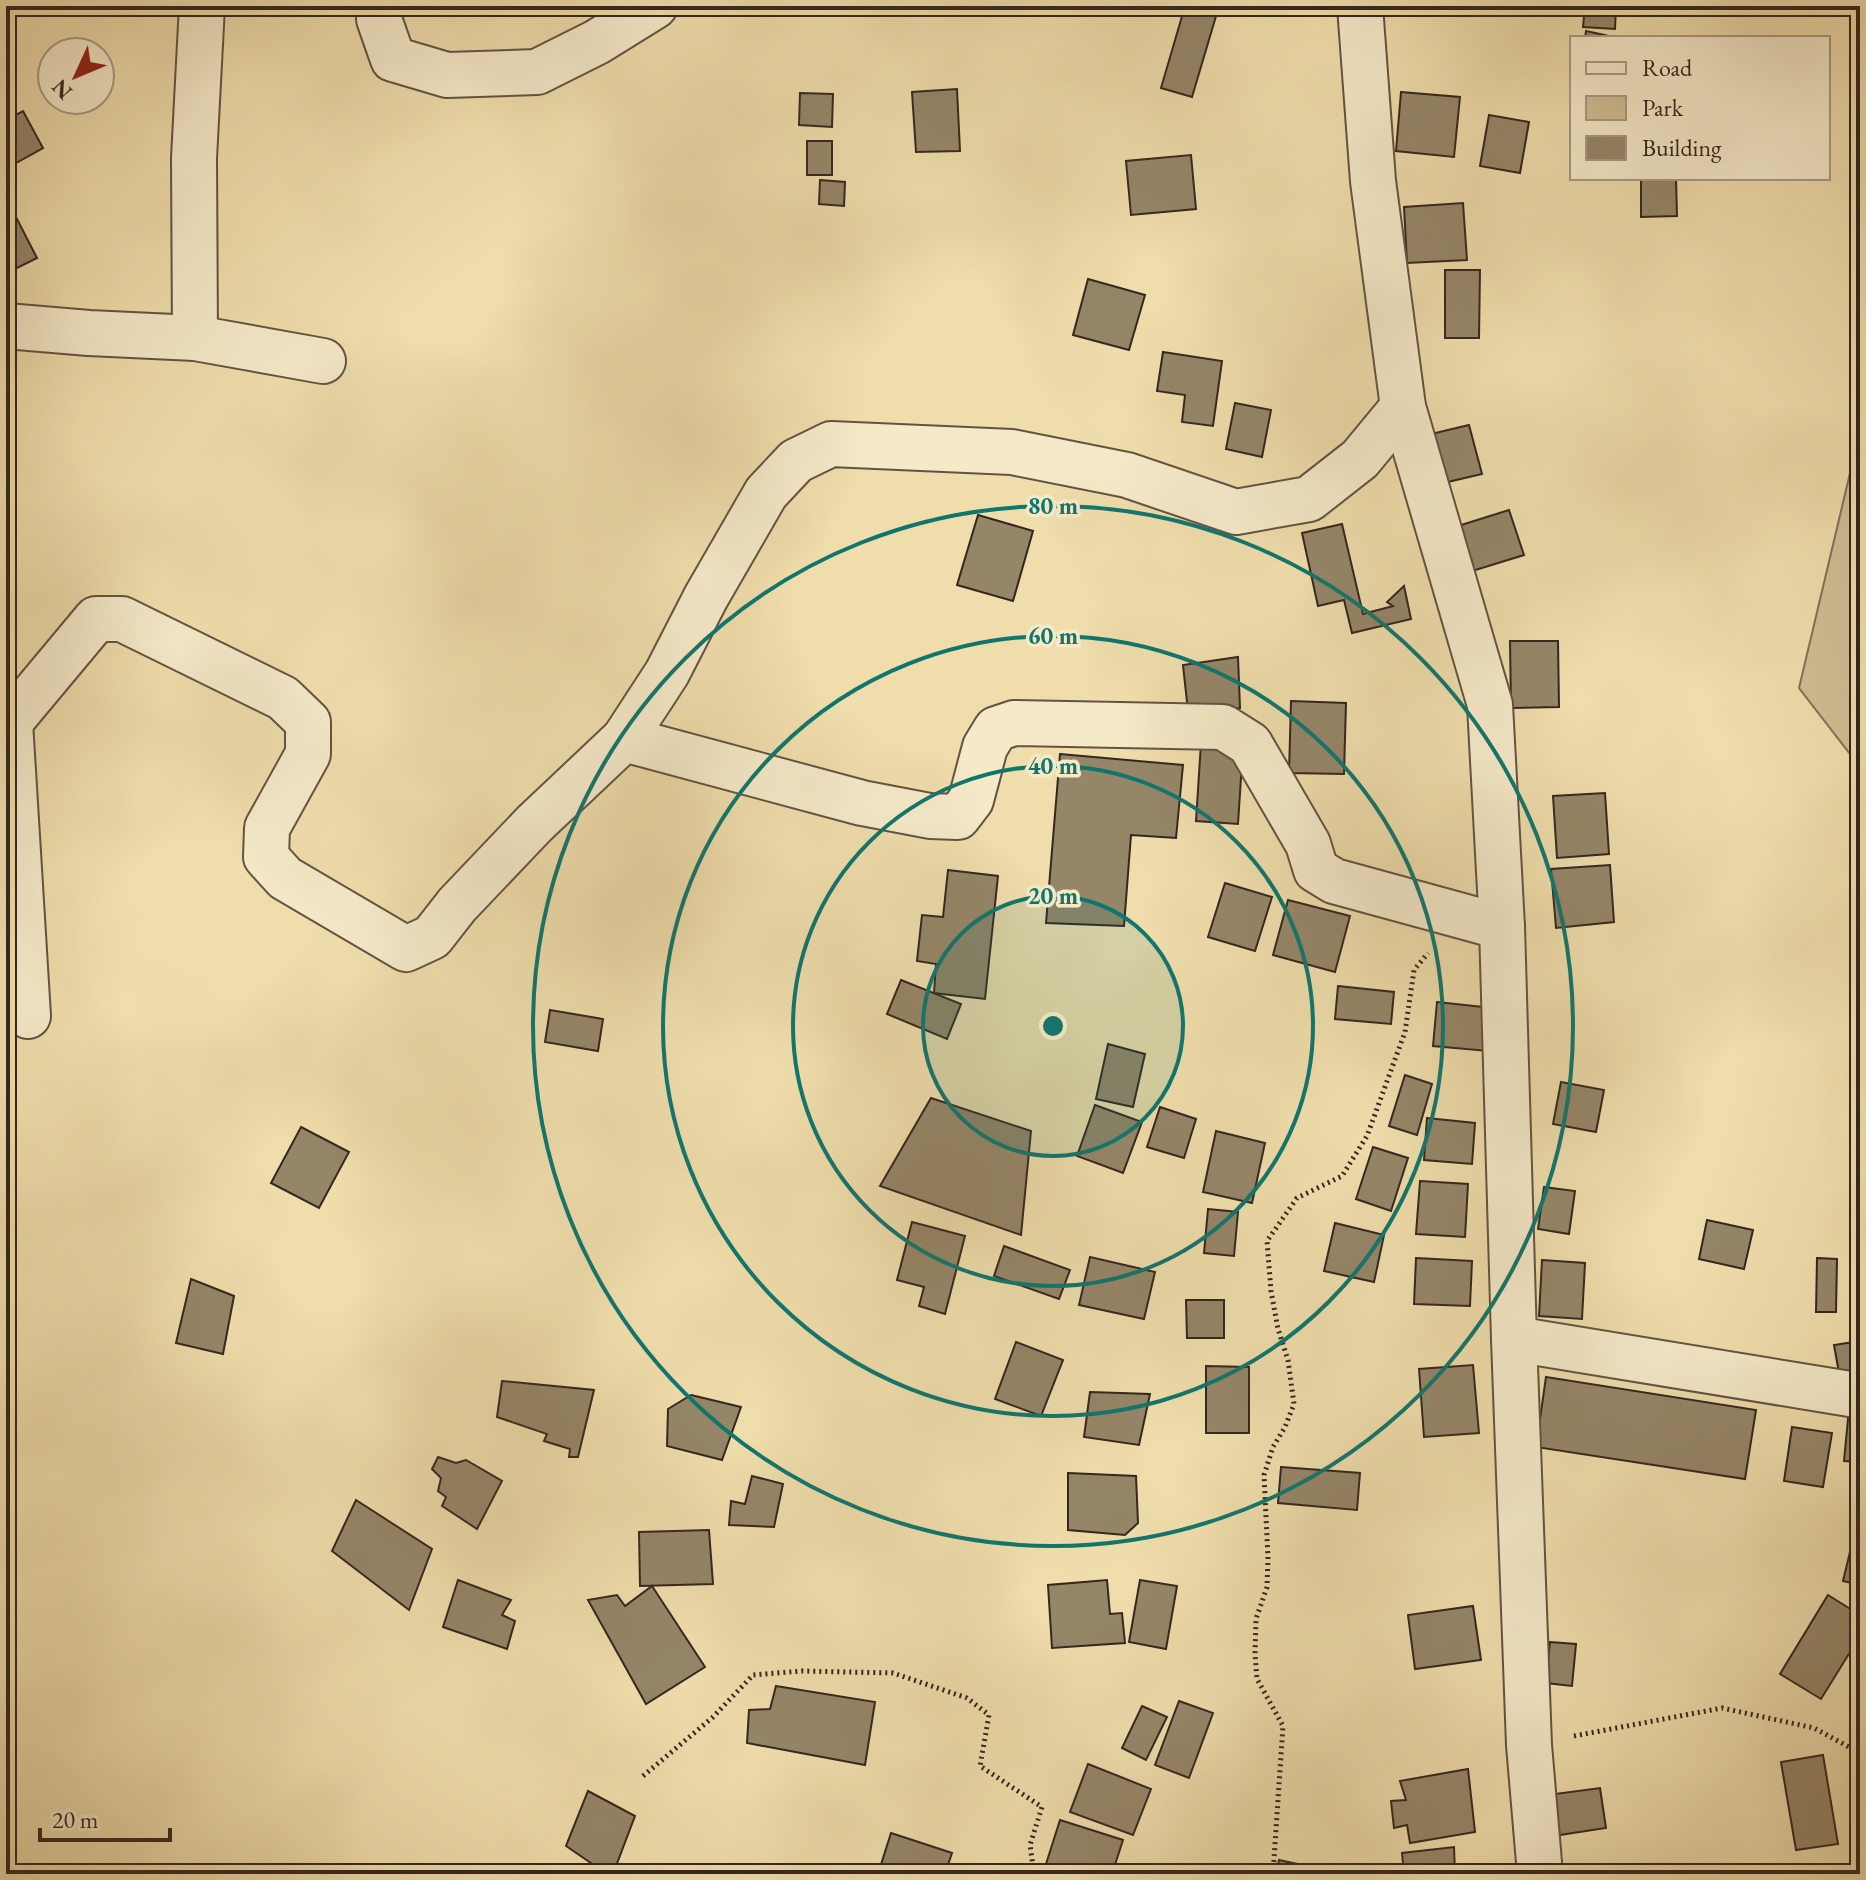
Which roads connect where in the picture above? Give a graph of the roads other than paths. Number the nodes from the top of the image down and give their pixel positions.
1 (202, 6) edge
2 (379, 6) edge
3 (655, 6) edge
4 (1360, 6) edge
5 (6, 326) edge
6 (195, 338) junction
7 (323, 361) dead end
8 (1403, 407) junction
9 (8, 715) edge
10 (624, 739) junction
11 (1502, 927) junction
12 (28, 1016) dead end
13 (1514, 1339) junction
14 (1856, 1395) dead end
15 (1540, 1874) edge

1 - 6 street
2 - 3 street
4 - 8 street
5 - 6 street
6 - 7 street
8 - 10 street
8 - 11 street
9 - 10 street
9 - 12 street
10 - 11 street
11 - 13 street
13 - 14 street
13 - 15 street

